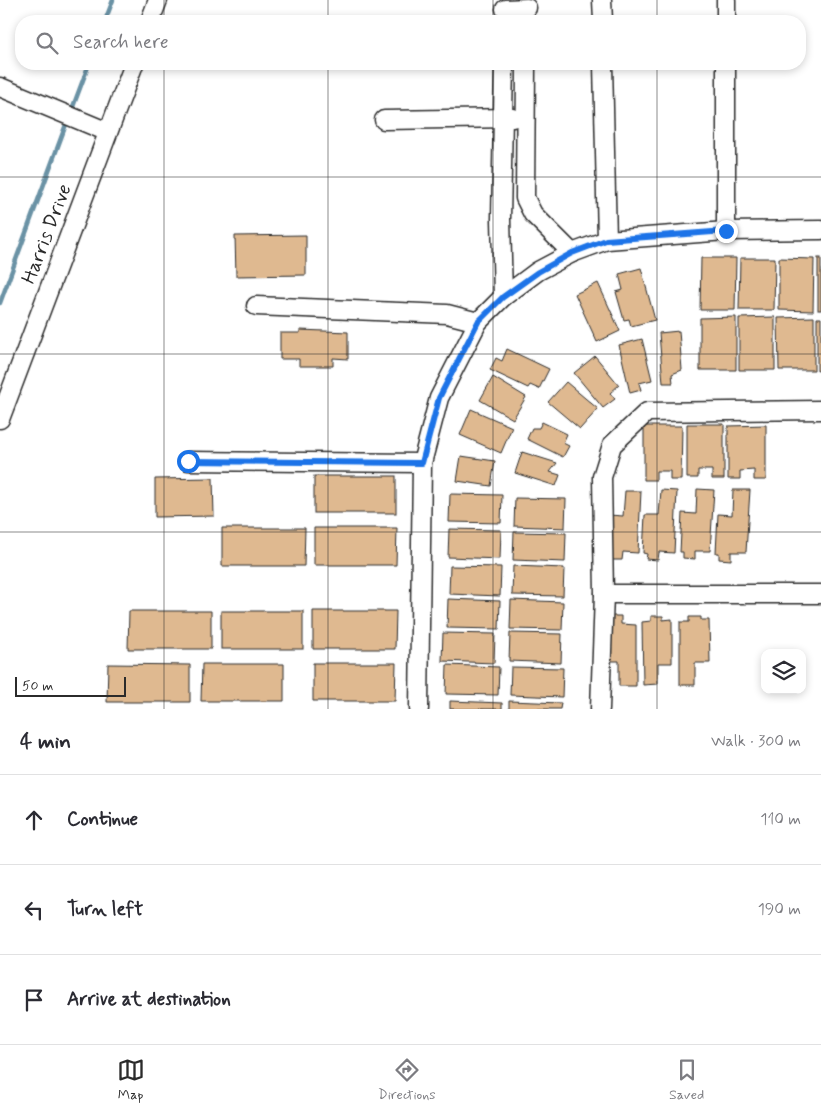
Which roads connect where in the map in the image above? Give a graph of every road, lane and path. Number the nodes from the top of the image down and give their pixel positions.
1 (158, 0) edge
2 (602, 0) edge
3 (726, 0) edge
4 (505, 10) edge
5 (527, 10) edge
6 (152, 15) edge
7 (602, 15) edge
8 (726, 15) edge
9 (132, 70) edge
10 (504, 70) edge
11 (526, 70) edge
12 (603, 70) edge
13 (726, 70) edge
14 (0, 86) edge
15 (503, 118) junction
16 (525, 118) junction
17 (384, 120) dead end
18 (108, 132) junction
19 (821, 230) edge
20 (726, 231) junction
21 (606, 240) junction
22 (572, 253) junction
23 (503, 297) junction
24 (256, 306) dead end
25 (478, 322) junction
26 (821, 410) edge
27 (0, 419) edge
28 (188, 461) dead end
29 (422, 463) junction
30 (604, 594) junction
31 (821, 594) edge
32 (419, 709) edge
33 (600, 709) edge

1 - 6 street
2 - 7 street
3 - 8 street
4 - 5 street
9 - 18 street, Harris Drive
10 - 15 street
11 - 16 street
12 - 21 street
13 - 20 street
14 - 18 street
15 - 16 street
15 - 17 street
15 - 23 street
16 - 22 street
18 - 27 street, Harris Drive
19 - 20 street
20 - 21 street
21 - 22 street
22 - 23 street
23 - 25 street
24 - 25 street
25 - 29 street
26 - 30 street
28 - 29 street
29 - 32 street
30 - 31 street
30 - 33 street

